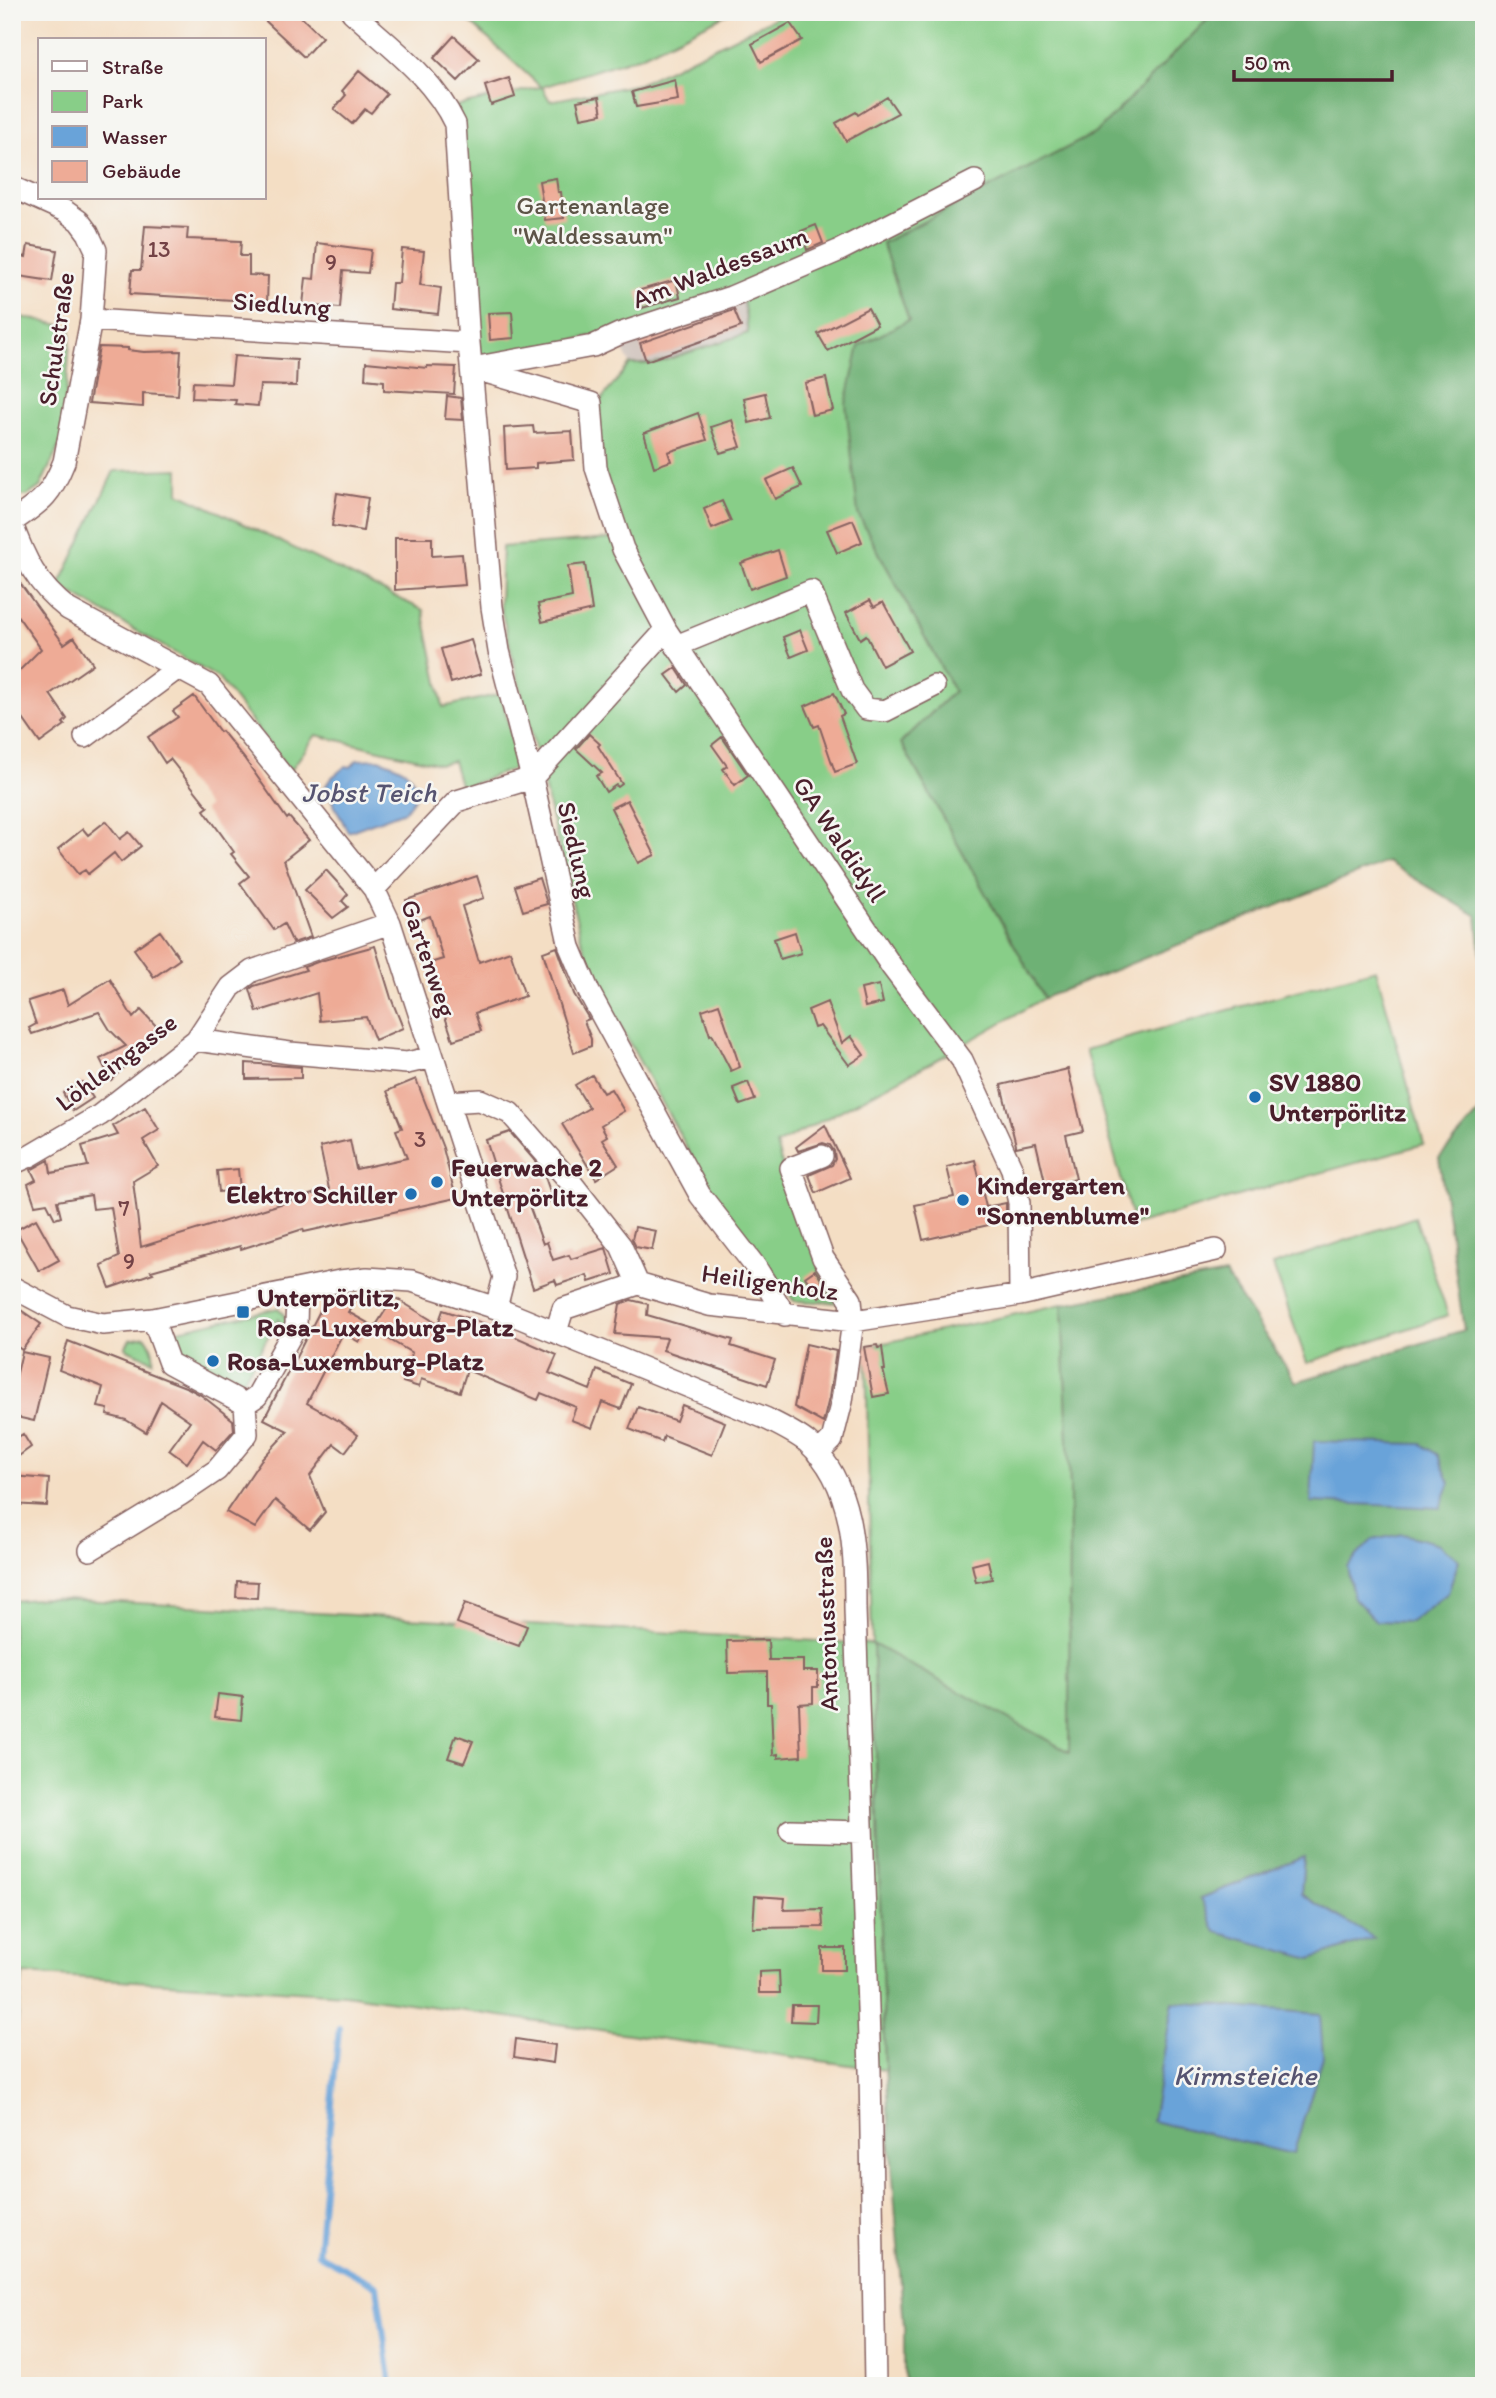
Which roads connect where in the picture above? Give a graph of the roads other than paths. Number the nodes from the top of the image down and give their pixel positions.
1 (352, 12) edge
2 (975, 181) dead end
3 (12, 187) edge
4 (38, 199) edge
5 (41, 200) edge
6 (91, 320) junction
7 (469, 343) junction
8 (472, 368) junction
9 (12, 523) edge
10 (671, 638) junction
11 (178, 668) junction
12 (934, 685) dead end
13 (85, 737) dead end
14 (533, 778) junction
15 (374, 889) junction
16 (390, 923) junction
17 (196, 1040) junction
18 (433, 1057) junction
19 (448, 1102) junction
20 (822, 1156) dead end
21 (12, 1164) edge
22 (1216, 1250) dead end
23 (638, 1284) junction
24 (12, 1287) edge
25 (287, 1292) junction
26 (1020, 1295) junction
27 (496, 1308) junction
28 (785, 1315) junction
29 (153, 1319) junction
30 (853, 1321) junction
31 (556, 1332) junction
32 (245, 1404) junction
33 (818, 1454) junction
34 (90, 1550) dead end
35 (790, 1830) dead end
36 (862, 1832) junction
37 (875, 2386) edge

1 - 7 street, Siedlung
2 - 8 street, Am Waldessaum
3 - 4 street, Schulstraße
5 - 6 street, Schulstraße
6 - 7 street, Siedlung
6 - 9 street, Schulstraße
7 - 8 street, Siedlung
8 - 10 street, GA Waldidyll
8 - 14 street, Siedlung
9 - 11 street, Gartenweg
10 - 12 street
10 - 14 street
10 - 26 street, GA Waldidyll
11 - 13 street
11 - 15 street, Gartenweg
14 - 15 street
14 - 28 street, Siedlung
15 - 16 street, Gartenweg
16 - 17 street, Löhleingasse
16 - 18 street, Gartenweg
17 - 18 street
17 - 21 street, Löhleingasse
18 - 19 street, Gartenweg
19 - 23 street
19 - 27 street, Gartenweg
20 - 30 street
22 - 26 street, Heiligenholz
23 - 28 street, Heiligenholz
23 - 31 street
24 - 29 street
25 - 27 street
25 - 29 street
25 - 32 street
26 - 30 street, Heiligenholz
27 - 31 street, Antoniusstraße
28 - 30 street, Heiligenholz
29 - 32 street
30 - 33 street
31 - 33 street, Antoniusstraße
32 - 34 street
33 - 36 street, Antoniusstraße
35 - 36 street
36 - 37 street, Antoniusstraße

